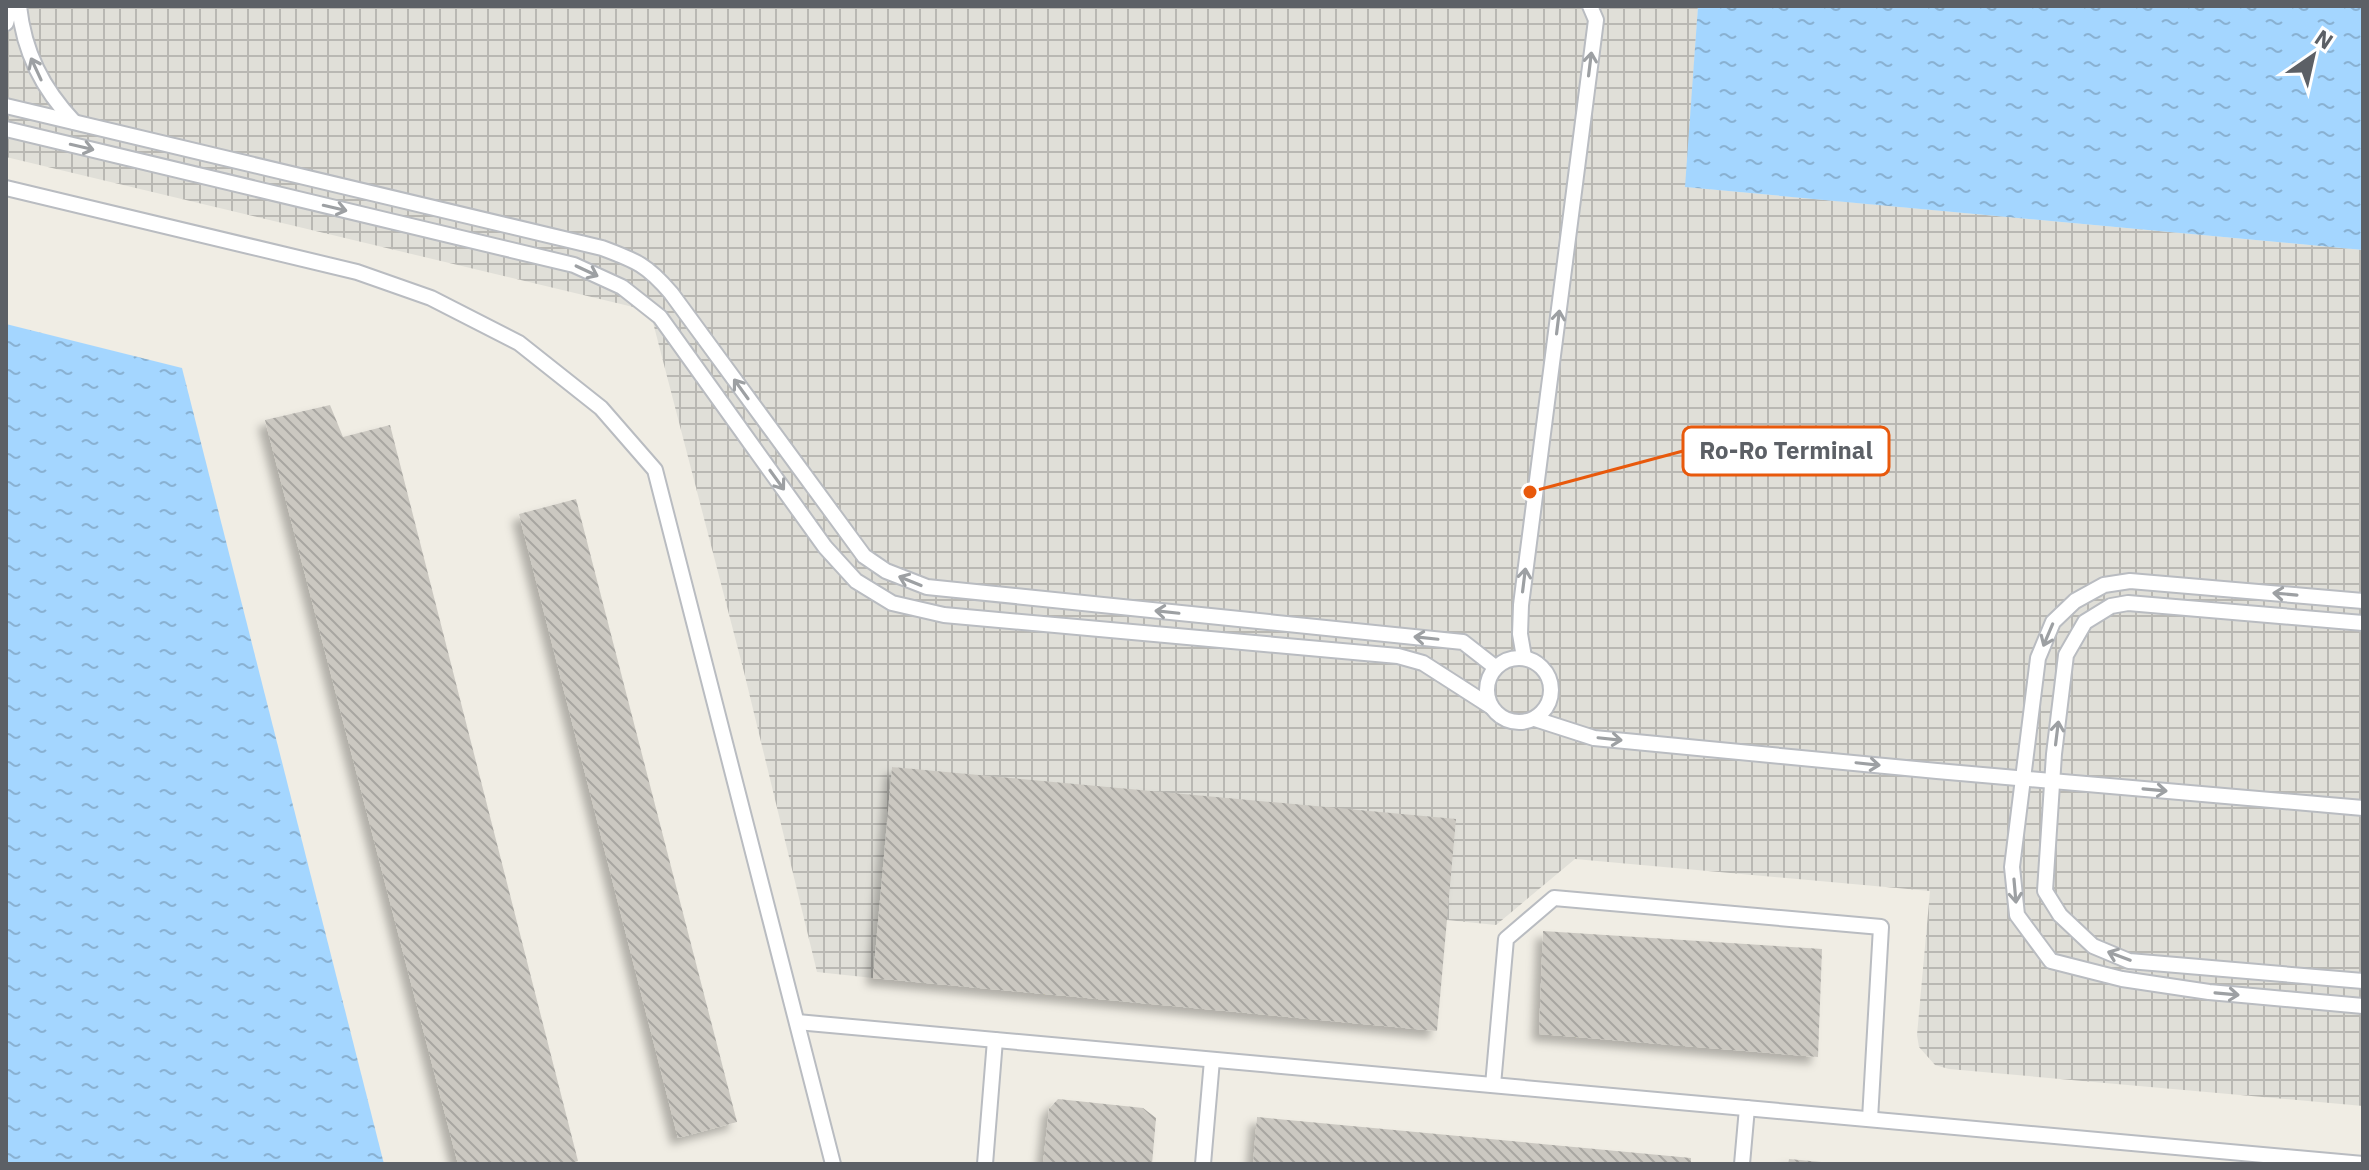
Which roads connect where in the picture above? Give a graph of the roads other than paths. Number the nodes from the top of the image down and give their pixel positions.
1 (11, 6) edge
2 (19, 6) edge
3 (1590, 6) edge
4 (6, 23) edge
5 (6, 106) edge
6 (74, 122) junction
7 (6, 129) edge
8 (6, 188) edge
9 (2363, 601) edge
10 (2363, 623) edge
11 (1524, 657) junction
12 (1495, 667) junction
13 (1490, 706) junction
14 (1535, 719) junction
15 (2022, 778) junction
16 (2053, 781) junction
17 (2363, 808) edge
18 (2363, 981) edge
19 (2363, 1006) edge
20 (797, 1022) junction
21 (995, 1040) junction
22 (1212, 1060) junction
23 (1493, 1085) junction
24 (1747, 1108) junction
25 (1870, 1119) junction
26 (2284, 1160) edge
27 (833, 1164) edge
28 (985, 1164) edge
29 (1203, 1164) edge
30 (1742, 1164) edge
31 (2363, 1164) edge

1 - 4 lane
6 -> 2 lane
11 -> 3 lane
5 - 6 lane
12 -> 6 lane
7 -> 13 lane
8 - 20 lane
9 -> 15 lane
16 -> 10 lane
11 - 12 lane
11 - 14 lane
12 - 13 lane
13 - 14 lane
14 -> 15 lane
15 - 16 lane
15 -> 19 lane
16 -> 17 lane
18 -> 16 lane
20 - 21 lane
20 - 27 lane
21 - 22 lane
21 - 28 lane
22 - 23 lane
22 - 29 lane
23 - 24 lane
23 - 25 lane
24 - 25 lane
24 - 30 lane
25 - 26 lane
26 - 31 lane

